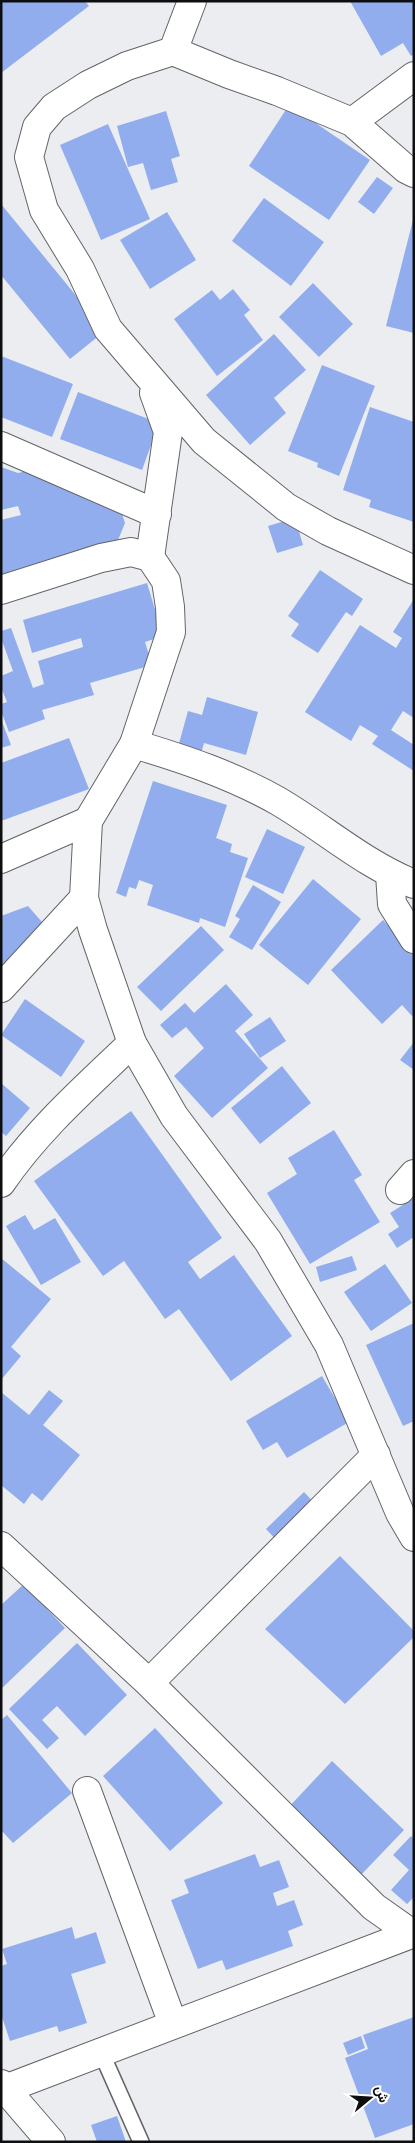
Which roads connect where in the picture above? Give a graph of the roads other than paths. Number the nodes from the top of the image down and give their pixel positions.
1 (192, 1) edge
2 (173, 51) junction
3 (414, 76) edge
4 (352, 122) junction
5 (414, 173) edge
6 (108, 329) junction
7 (1, 446) edge
8 (157, 514) junction
9 (150, 557) junction
10 (414, 570) edge
11 (1, 590) edge
12 (134, 744) junction
13 (88, 822) junction
14 (1, 859) edge
15 (402, 879) edge
16 (84, 898) junction
17 (414, 939) edge
18 (1, 988) edge
19 (132, 1043) junction
20 (1, 1183) edge
21 (376, 1455) junction
22 (414, 1537) edge
23 (1, 1546) edge
24 (149, 1683) junction
25 (87, 1791) dead end
26 (412, 1933) edge
27 (173, 2024) junction
28 (101, 2052) junction
29 (3, 2087) edge
30 (51, 2142) edge
31 (141, 2142) edge

1 - 2 street
2 - 4 street
2 - 6 street
3 - 4 street
4 - 5 street
6 - 8 street
6 - 10 street
7 - 8 street
8 - 9 street
9 - 11 street
9 - 12 street
12 - 13 street
12 - 15 street
13 - 14 street
13 - 16 street
15 - 17 street
16 - 18 street
16 - 19 street
19 - 20 street
19 - 21 street
21 - 22 street
21 - 24 street
23 - 24 street
24 - 26 street
25 - 27 street
26 - 27 street
27 - 28 street
28 - 29 street
28 - 31 lane
29 - 30 street

